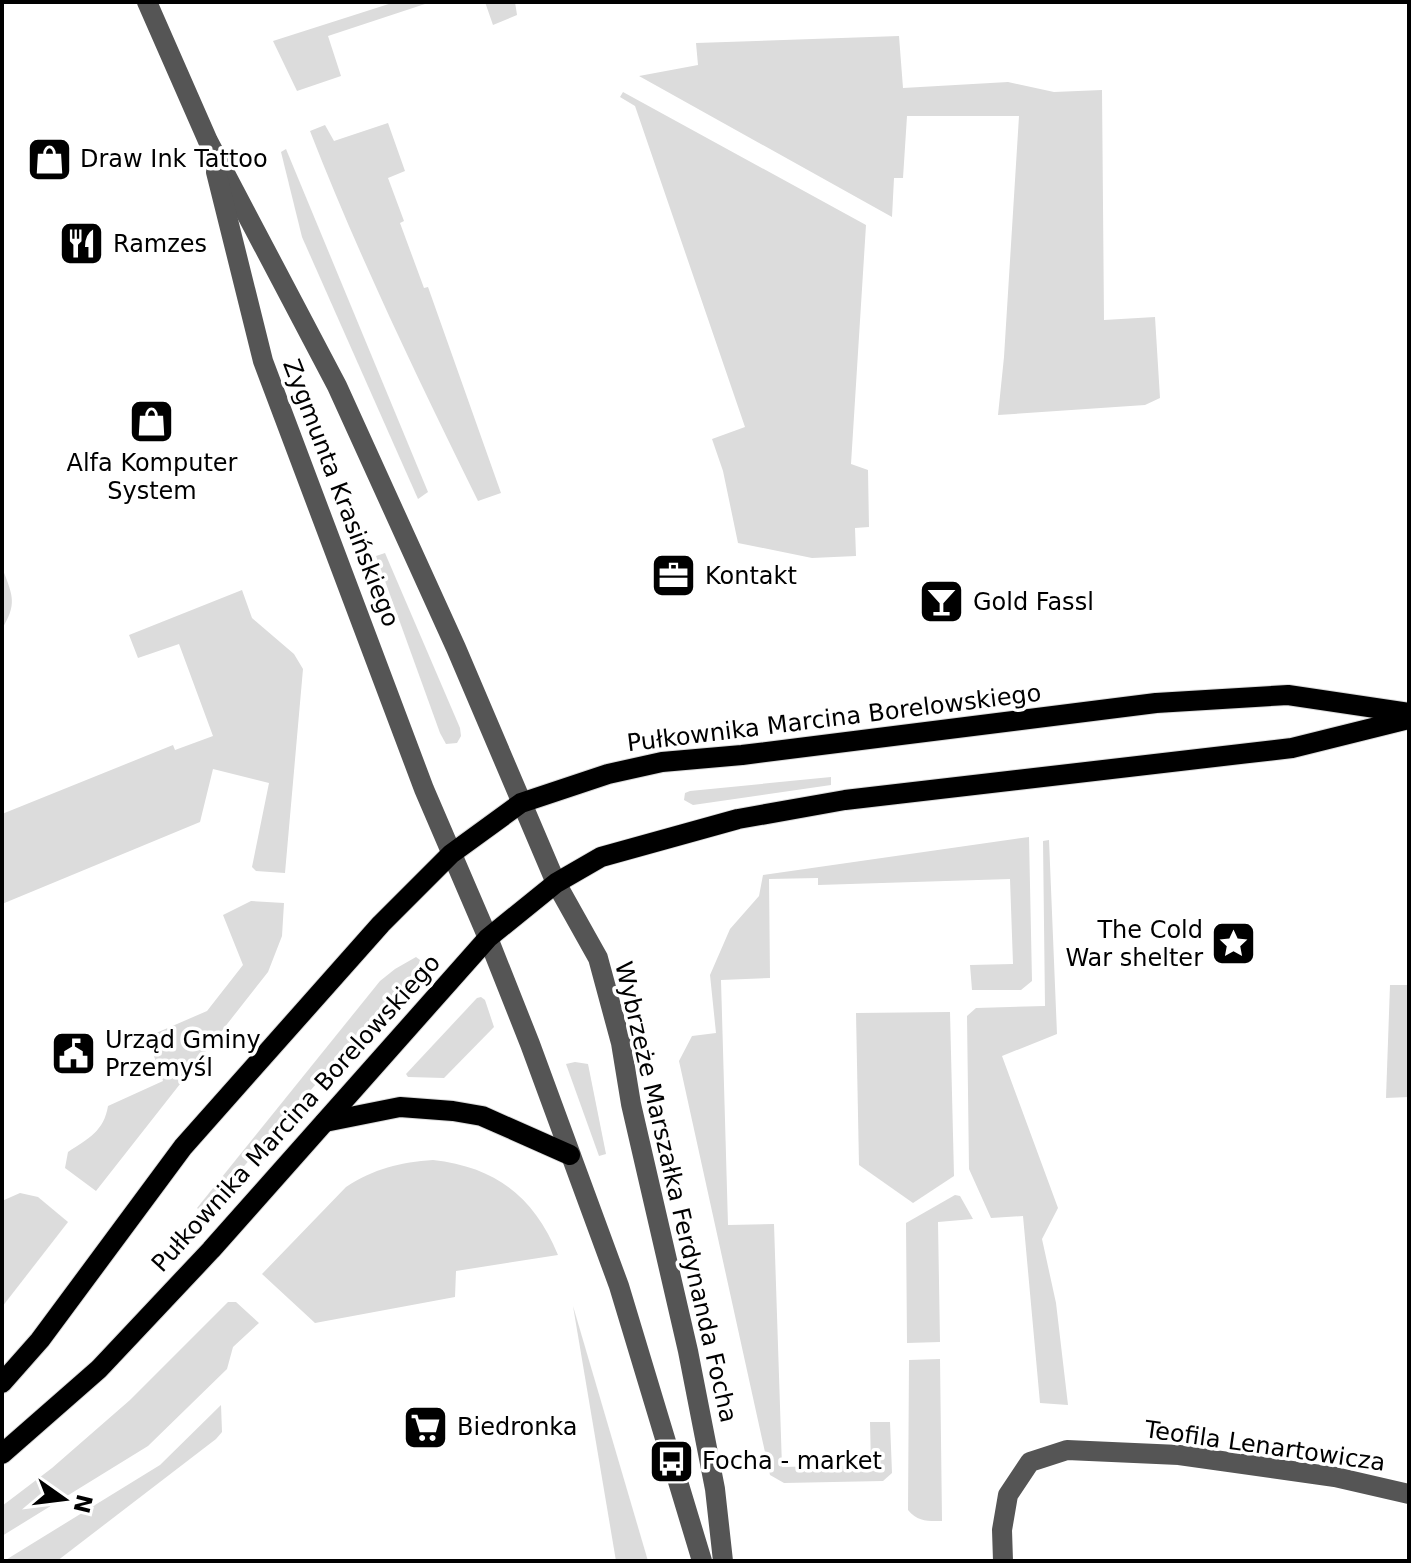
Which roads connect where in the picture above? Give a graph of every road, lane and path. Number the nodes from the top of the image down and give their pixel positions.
1 (147, 2) edge
2 (208, 141) junction
3 (1409, 716) edge
4 (521, 803) junction
5 (451, 854) junction
6 (556, 883) junction
7 (488, 938) junction
8 (325, 1122) junction
9 (570, 1155) junction
10 (2, 1383) edge
11 (2, 1454) edge
12 (1409, 1494) edge
13 (702, 1561) edge
14 (723, 1561) edge
15 (1003, 1561) edge

1 - 2 street, Zygmunta Krasińskiego
2 - 4 street, Zygmunta Krasińskiego
2 - 5 street, Zygmunta Krasińskiego
3 - 4 main road, Pułkownika Marcina Borelowskiego
3 - 6 main road, Pułkownika Marcina Borelowskiego
4 - 5 main road, Pułkownika Marcina Borelowskiego
4 - 6 street, Wybrzeże Marszałka Ferdynanda Focha
5 - 7 street
5 - 10 main road, Pułkownika Marcina Borelowskiego
6 - 7 main road, Pułkownika Marcina Borelowskiego
6 - 14 street, Wybrzeże Marszałka Ferdynanda Focha
7 - 8 main road, Pułkownika Marcina Borelowskiego
7 - 9 street
8 - 9 main road
8 - 11 main road, Pułkownika Marcina Borelowskiego
9 - 13 street
12 - 15 street, Teofila Lenartowicza

